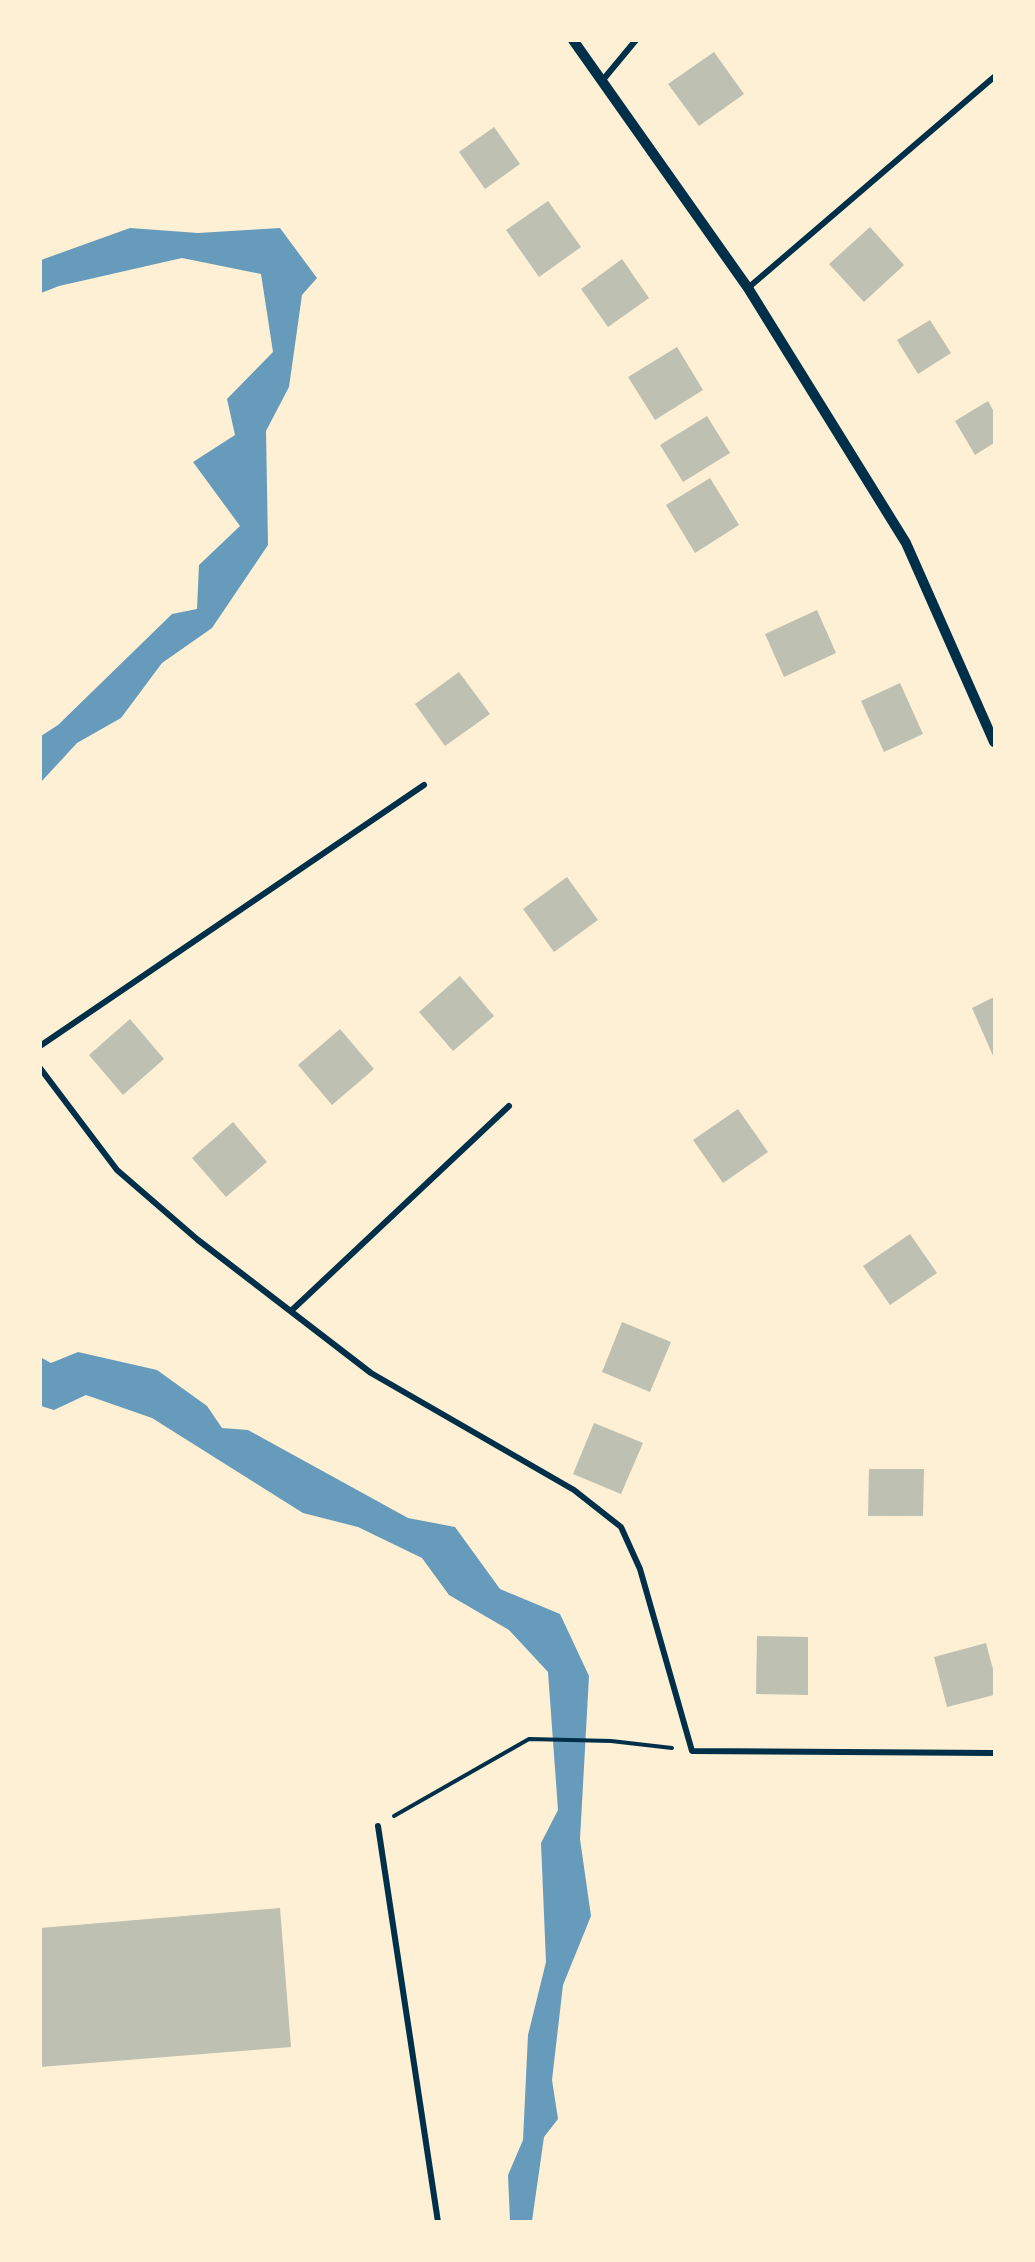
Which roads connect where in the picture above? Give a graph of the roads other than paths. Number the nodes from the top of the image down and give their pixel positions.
1 (573, 40) edge
2 (636, 40) edge
3 (994, 77) edge
4 (602, 82) junction
5 (748, 288) junction
6 (994, 742) edge
7 (424, 785) dead end
8 (40, 1046) edge
9 (40, 1068) edge
10 (509, 1107) dead end
11 (291, 1311) junction
12 (994, 1753) edge
13 (378, 1826) road end
14 (438, 2222) edge

1 - 4 street
2 - 4 street
3 - 5 street
4 - 5 street
5 - 6 street
7 - 8 street
9 - 11 street
10 - 11 street
11 - 12 street
13 - 14 street

